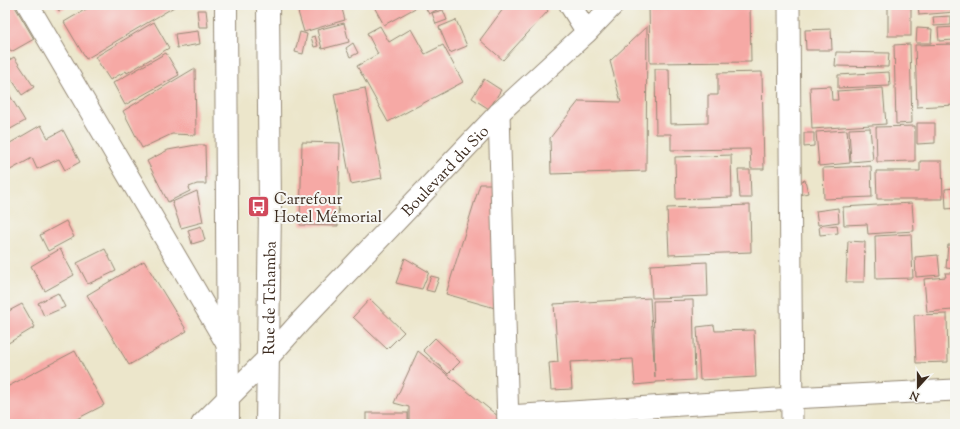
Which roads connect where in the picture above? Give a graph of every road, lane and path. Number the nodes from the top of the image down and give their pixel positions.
1 (28, 5) edge
2 (226, 5) edge
3 (268, 5) edge
4 (570, 5) edge
5 (613, 5) edge
6 (789, 5) edge
7 (587, 32) junction
8 (499, 114) junction
9 (228, 346) junction
10 (267, 359) junction
11 (955, 390) edge
12 (227, 397) junction
13 (792, 398) junction
14 (508, 420) edge
15 (202, 424) edge
16 (228, 424) edge
17 (267, 424) edge
18 (792, 424) edge

1 - 9 street
2 - 9 street
3 - 10 street, Rue de Tchamba
4 - 7 street
5 - 7 street, Boulevard du Sio
6 - 13 street
7 - 8 street, Boulevard du Sio
8 - 10 street, Boulevard du Sio
8 - 14 street
9 - 12 street
10 - 12 street, Boulevard du Sio
10 - 17 street, Rue de Tchamba
11 - 13 street
12 - 15 street, Boulevard du Sio
12 - 16 street
13 - 14 street
13 - 18 street

